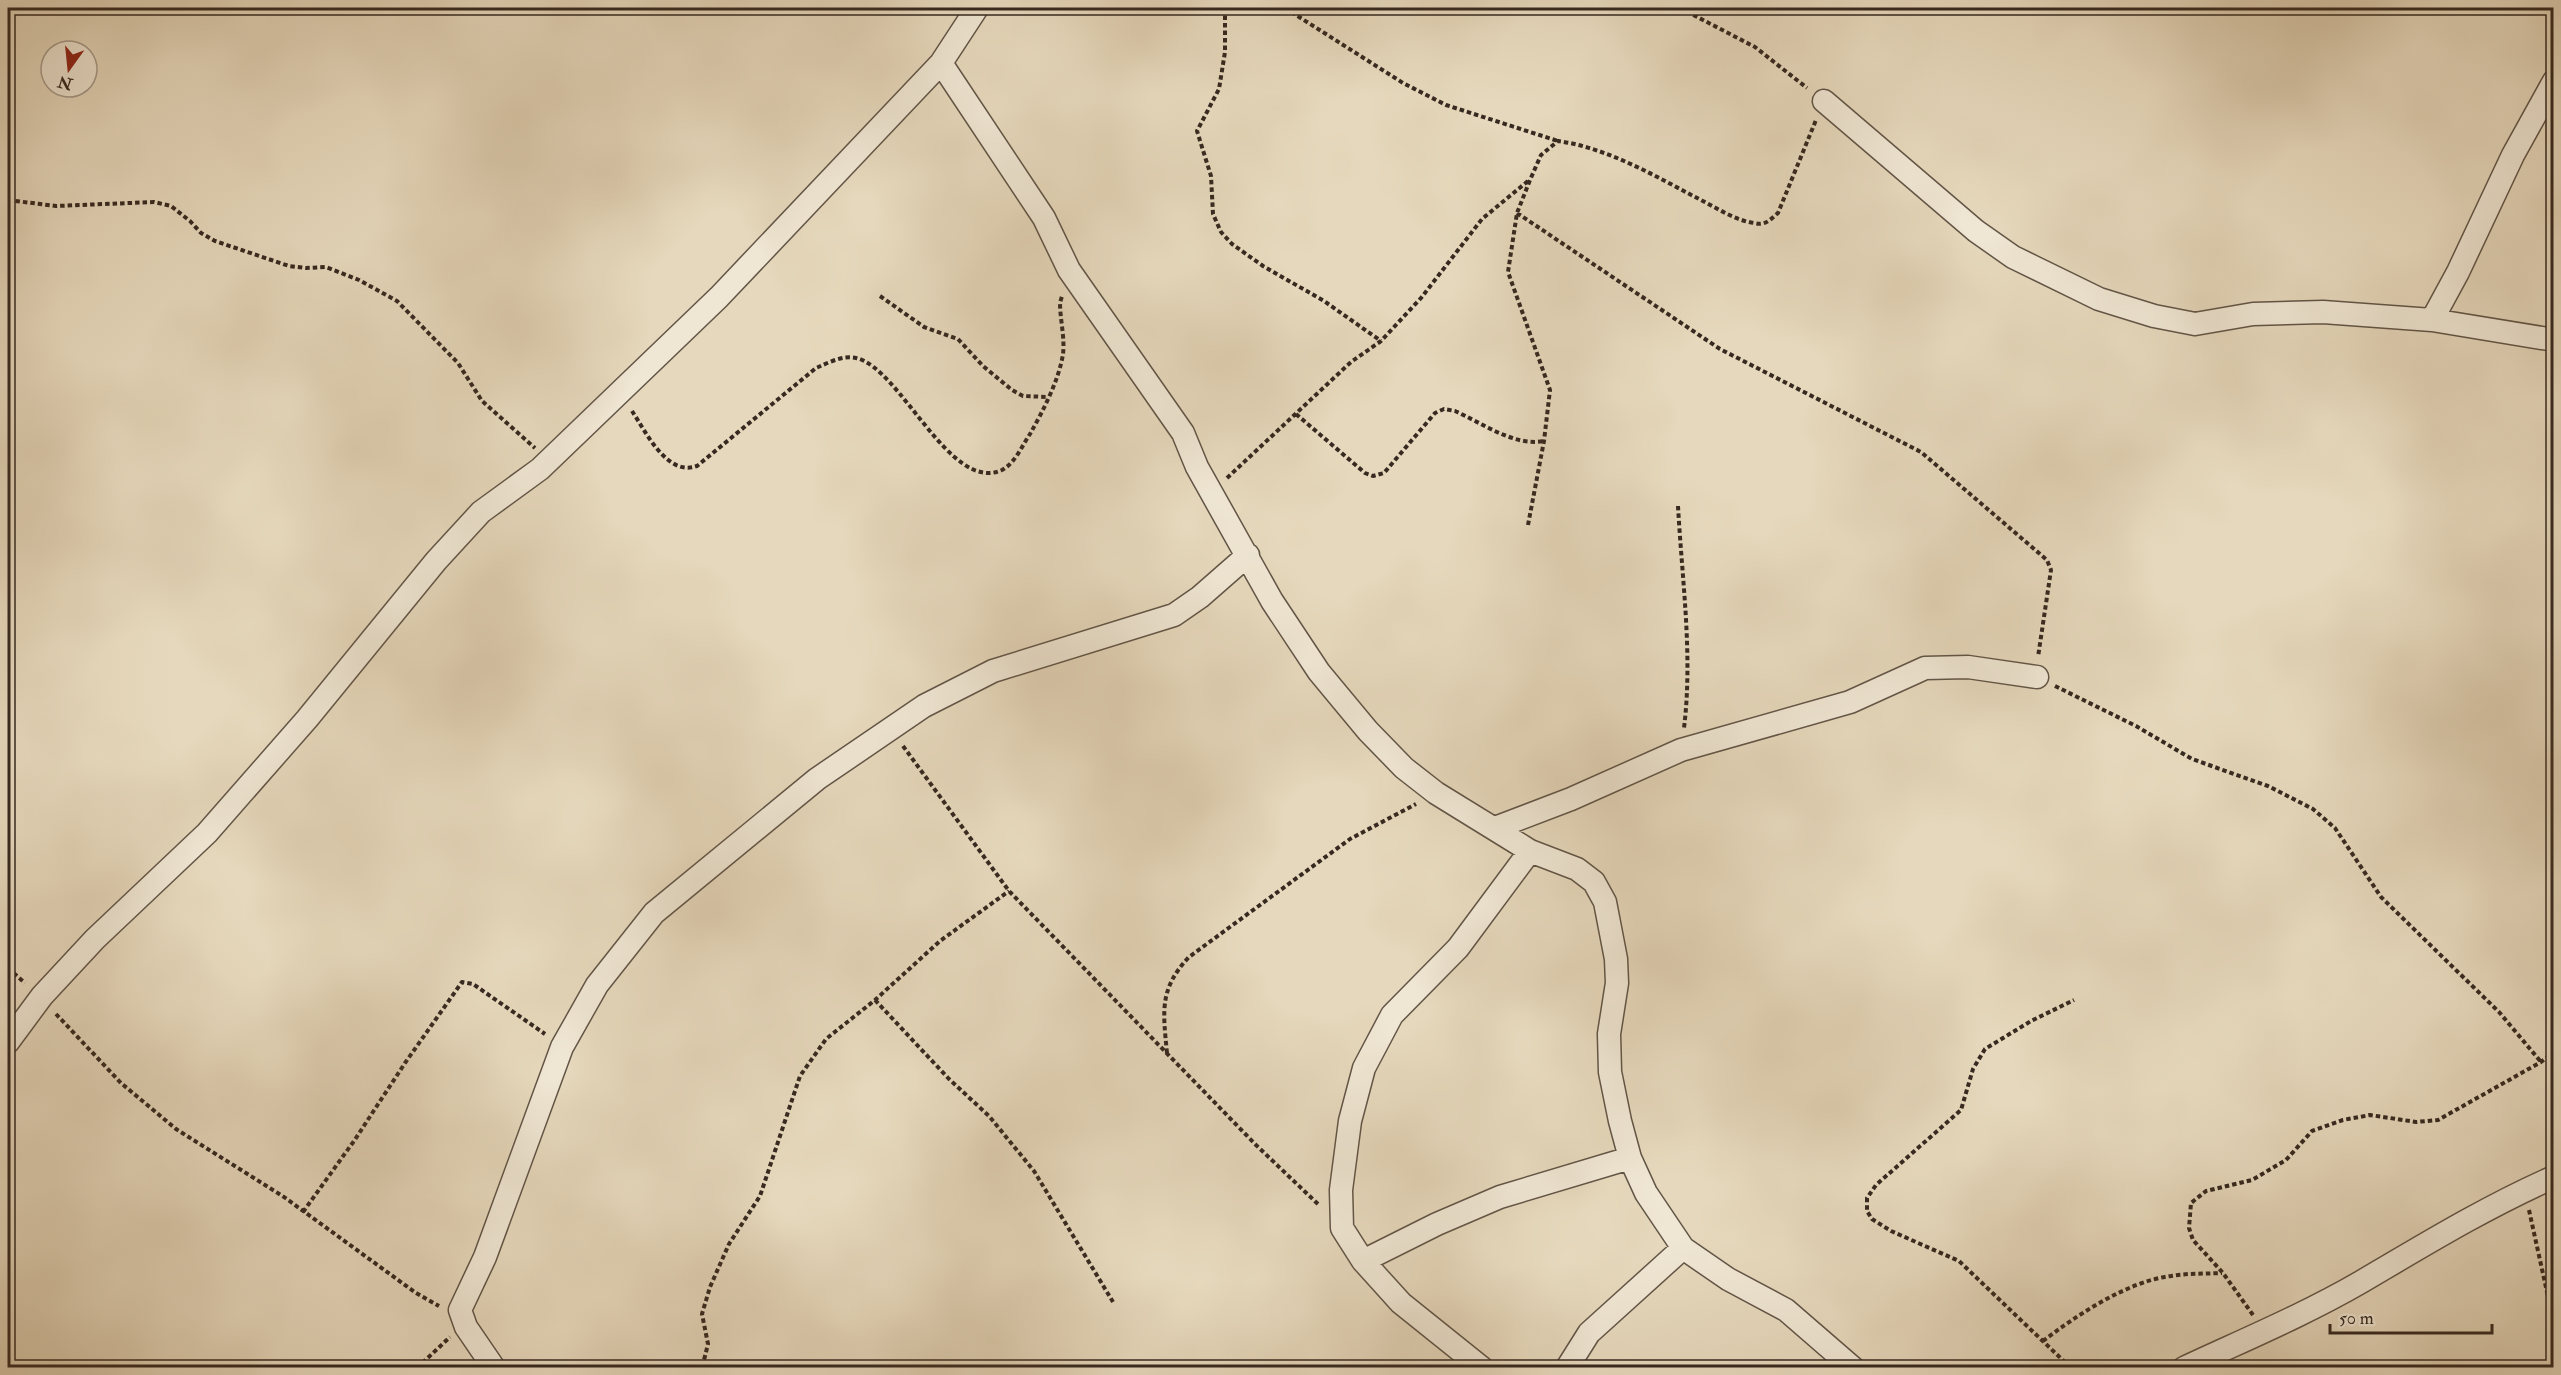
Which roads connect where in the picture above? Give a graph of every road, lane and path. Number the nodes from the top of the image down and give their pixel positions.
1 (977, 8) edge
2 (1225, 8) edge
3 (1285, 8) edge
4 (1680, 8) edge
5 (941, 63) junction
6 (2553, 81) edge
7 (1824, 101) junction
8 (1558, 141) junction
9 (1530, 180) junction
10 (8, 200) edge
11 (1517, 213) junction
12 (1069, 270) junction
13 (880, 296) dead end
14 (2432, 320) junction
15 (2553, 340) edge
16 (1381, 341) junction
17 (619, 393) junction
18 (1048, 397) junction
19 (1296, 414) junction
20 (1545, 441) junction
21 (549, 460) junction
22 (1212, 493) junction
23 (1678, 506) dead end
24 (1528, 525) dead end
25 (1248, 555) junction
26 (2037, 677) junction
27 (890, 729) junction
28 (1681, 750) junction
29 (1436, 794) junction
30 (1495, 828) junction
31 (1530, 851) junction
32 (1009, 891) junction
33 (42, 996) junction
34 (875, 1000) junction
35 (2074, 1000) dead end
36 (8, 1042) edge
37 (562, 1047) junction
38 (2553, 1052) edge
39 (1167, 1053) junction
40 (2541, 1062) junction
41 (1630, 1158) junction
42 (2553, 1177) edge
43 (2525, 1190) junction
44 (303, 1212) junction
45 (1342, 1228) junction
46 (1683, 1248) junction
47 (1363, 1261) junction
48 (2223, 1272) junction
49 (1113, 1302) dead end
50 (463, 1322) junction
51 (2553, 1324) edge
52 (2266, 1333) junction
53 (2043, 1341) junction
54 (704, 1360) junction
55 (417, 1368) edge
56 (494, 1368) edge
57 (692, 1368) edge
58 (709, 1368) edge
59 (1482, 1368) edge
60 (1567, 1368) edge
61 (1852, 1368) edge
62 (2071, 1368) edge
63 (2184, 1368) edge

1 - 5 street
2 - 16 path
3 - 8 path
4 - 7 path
5 - 12 street
5 - 17 street
6 - 14 street
7 - 8 path
7 - 14 street
8 - 9 path
9 - 11 path
9 - 16 path
10 - 21 path
11 - 20 path
11 - 26 path
12 - 18 path
12 - 22 street
13 - 18 path
14 - 15 street
16 - 19 path
17 - 18 path
17 - 21 street
19 - 20 path
19 - 22 path
20 - 24 path
21 - 33 street
22 - 25 street
23 - 28 path
25 - 27 street
25 - 29 street
26 - 28 street
26 - 40 path
27 - 32 path
27 - 37 street
28 - 30 street
29 - 30 street
29 - 39 path
30 - 31 street
31 - 41 street
31 - 45 street
32 - 34 path
32 - 39 path
33 - 36 street
33 - 44 path
34 - 49 path
34 - 54 path
35 - 53 path
37 - 44 path
37 - 50 street
38 - 40 path
39 - 45 path
40 - 48 path
41 - 46 street
41 - 47 street
42 - 43 street
43 - 51 path
43 - 52 street
44 - 50 path
45 - 47 street
46 - 60 street
46 - 61 street
47 - 59 street
48 - 52 path
48 - 53 path
50 - 55 path
50 - 56 street
52 - 63 street
53 - 62 path
54 - 57 path
54 - 58 path

